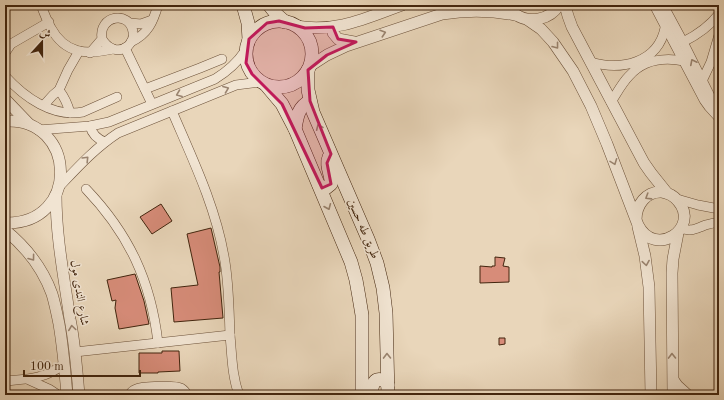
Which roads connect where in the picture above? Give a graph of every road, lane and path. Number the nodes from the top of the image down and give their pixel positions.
1 (41, 5) edge
2 (158, 5) edge
3 (269, 5) edge
4 (402, 5) edge
5 (506, 5) edge
6 (559, 5) edge
7 (565, 5) edge
8 (654, 5) edge
9 (663, 5) edge
10 (245, 6) edge
11 (719, 14) edge
12 (515, 15) junction
13 (152, 20) junction
14 (528, 20) junction
15 (49, 22) junction
16 (130, 23) junction
17 (291, 24) junction
18 (333, 28) junction
19 (666, 28) junction
20 (719, 35) edge
21 (102, 39) junction
22 (356, 42) junction
23 (683, 42) junction
24 (8, 44) edge
25 (128, 45) junction
26 (247, 45) junction
27 (113, 50) junction
28 (79, 51) junction
29 (5, 53) edge
30 (90, 53) junction
31 (222, 59) dead end
32 (684, 61) junction
33 (591, 62) junction
34 (640, 63) junction
35 (309, 68) junction
36 (5, 76) edge
37 (702, 81) junction
38 (206, 83) junction
39 (264, 84) junction
40 (145, 89) junction
41 (59, 90) junction
42 (211, 95) junction
43 (117, 97) dead end
44 (5, 99) edge
45 (310, 101) junction
46 (611, 102) junction
47 (152, 104) junction
48 (44, 105) junction
49 (719, 107) edge
50 (172, 111) junction
51 (70, 113) junction
52 (719, 118) edge
53 (5, 121) edge
54 (90, 126) junction
55 (35, 128) junction
56 (295, 129) junction
57 (105, 142) junction
58 (331, 154) junction
59 (319, 185) junction
60 (86, 189) dead end
61 (57, 191) junction
62 (672, 196) junction
63 (719, 208) edge
64 (637, 222) junction
65 (719, 222) edge
66 (5, 223) edge
67 (5, 230) edge
68 (680, 230) junction
69 (230, 335) junction
70 (158, 343) junction
71 (75, 352) junction
72 (64, 364) junction
73 (673, 378) junction
74 (28, 379) junction
75 (5, 381) edge
76 (388, 390) edge
77 (58, 395) edge
78 (66, 395) edge
79 (80, 395) edge
80 (129, 395) edge
81 (188, 395) edge
82 (239, 395) edge
83 (362, 395) edge
84 (371, 395) edge
85 (651, 395) edge
86 (673, 395) edge
87 (689, 395) edge

1 - 15 street
2 - 13 street
3 - 17 main road
4 - 18 street
5 - 12 street
6 - 14 street
7 - 33 street
8 - 19 street
9 - 23 street
10 - 26 main road
11 - 23 street
12 - 14 street
22 -> 12 street
13 - 16 street
13 - 25 street
14 -> 64 street
15 - 24 street
15 - 28 street
16 - 21 street
16 - 25 street
17 - 18 street
17 - 26 main road
17 - 35 main road
18 - 22 street
19 - 32 street
19 - 34 street
20 - 37 street
21 - 27 street
21 - 30 street
22 - 35 street
37 -> 23 street
24 - 29 street
25 - 27 street
25 - 40 street
26 - 38 street
26 - 39 main road
27 - 30 street
28 - 30 street
28 - 41 street
31 - 40 street
32 - 34 street
32 - 52 street
33 - 34 street
33 - 46 street
34 - 46 street
35 - 39 main road
35 - 45 main road, طريق طه حسين
36 - 48 street
37 - 49 street
38 - 42 street
38 -> 47 street
42 -> 39 street
39 - 56 main road, طريق طه حسين
40 - 47 street
41 - 48 street
41 - 51 street
42 - 50 street
43 - 51 street
44 - 55 street
45 - 56 main road
58 -> 45 main road, طريق طه حسين
46 - 62 street
47 - 54 street
48 - 51 street
50 - 57 street
50 - 69 street
53 - 55 street
54 - 55 street
54 - 57 street
55 - 61 street, شارع الندى مول
56 - 59 main road, طريق طه حسين
61 -> 57 street
58 - 59 main road
76 -> 58 main road, طريق طه حسين
59 -> 83 main road, طريق طه حسين
60 - 70 street
61 - 66 street
71 -> 61 street, شارع الندى مول
62 - 63 street
62 -> 64 street
62 - 68 street
64 - 68 street
64 -> 85 street
65 - 68 street
67 -> 72 street, شارع الندى مول
73 -> 68 street
69 - 70 street
69 - 82 street
70 - 71 street
71 - 79 street, شارع الندى مول
72 - 74 street
72 - 78 street, شارع الندى مول
73 - 86 street
73 - 87 street
74 - 75 street
74 - 77 street
76 - 84 main road
80 - 81 street

